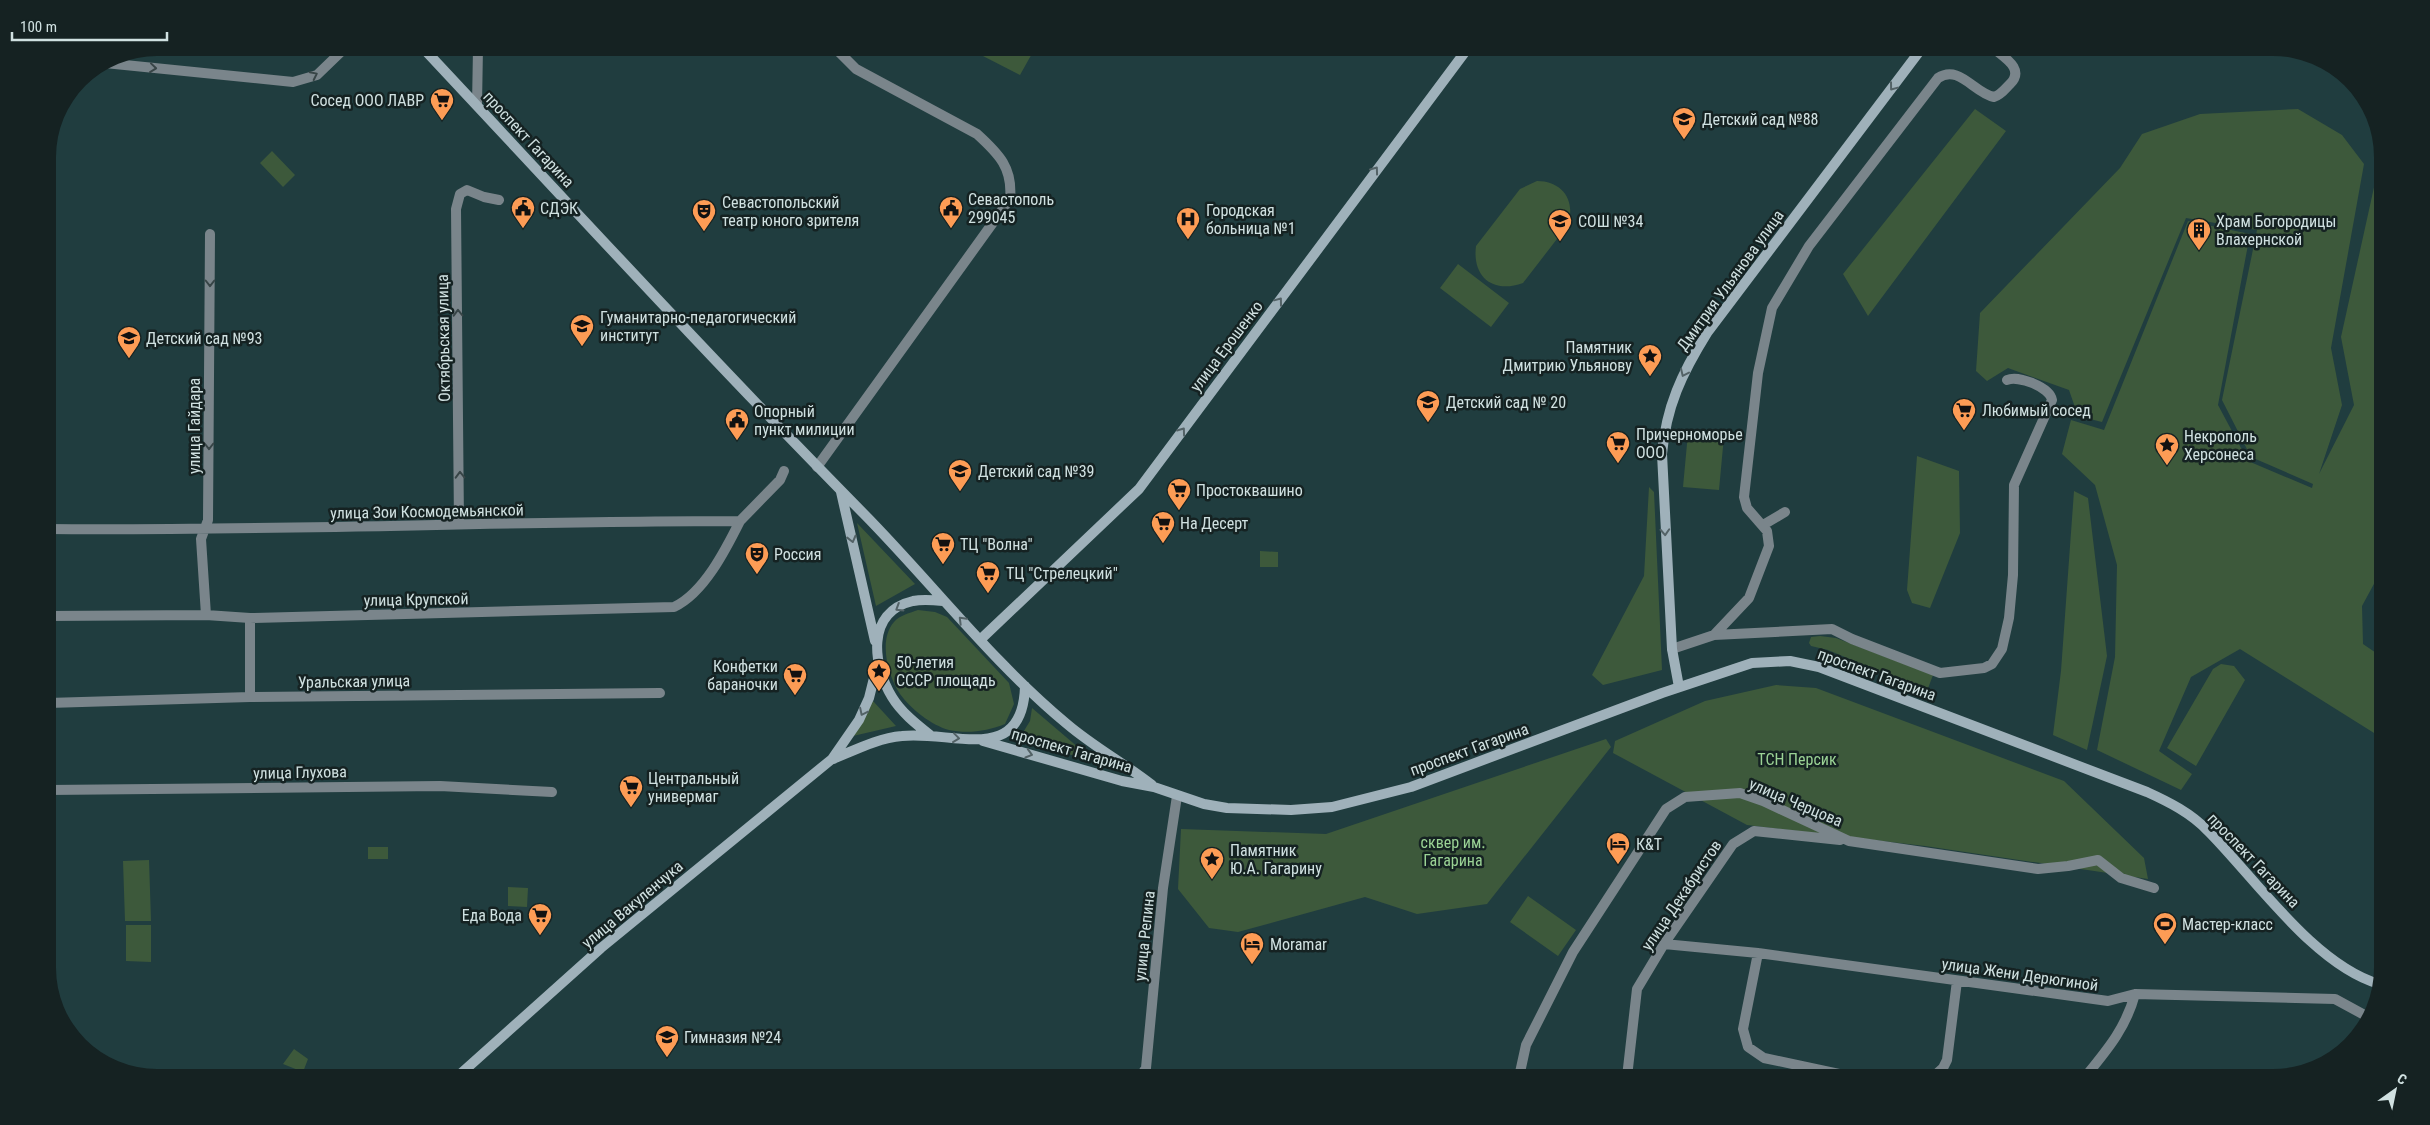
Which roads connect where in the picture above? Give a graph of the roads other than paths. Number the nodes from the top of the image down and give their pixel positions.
1 (337, 56) edge
2 (430, 56) edge
3 (478, 56) edge
4 (843, 56) edge
5 (1462, 56) edge
6 (1916, 56) edge
7 (2002, 56) edge
8 (118, 64) edge
9 (477, 106) junction
10 (499, 200) dead end
11 (210, 234) dead end
12 (2006, 380) dead end
13 (817, 467) junction
14 (784, 471) dead end
15 (840, 491) junction
16 (1786, 512) dead end
17 (740, 521) junction
18 (459, 524) junction
19 (1763, 525) junction
20 (56, 529) edge
21 (204, 530) junction
22 (943, 601) junction
23 (206, 615) junction
24 (56, 616) edge
25 (250, 618) junction
26 (1714, 635) junction
27 (981, 638) junction
28 (876, 645) junction
29 (1672, 650) junction
30 (878, 666) junction
31 (1025, 686) junction
32 (1679, 687) junction
33 (660, 693) dead end
34 (250, 697) junction
35 (56, 703) edge
36 (930, 735) junction
37 (982, 741) junction
38 (832, 760) junction
39 (1154, 787) junction
40 (56, 790) edge
41 (552, 792) dead end
42 (1177, 796) junction
43 (1848, 841) junction
44 (2154, 888) dead end
45 (1664, 944) junction
46 (1758, 953) junction
47 (1957, 981) junction
48 (2373, 982) edge
49 (2136, 994) junction
50 (2362, 1014) edge
51 (467, 1069) edge
52 (1145, 1069) edge
53 (1521, 1069) edge
54 (1627, 1069) edge
55 (1809, 1069) edge
56 (1942, 1069) edge
57 (2092, 1069) edge

8 -> 1 street
2 - 9 main road, проспект Гагарина
3 - 9 street
4 - 13 street
27 -> 5 main road, улица Ерошенко
6 -> 29 main road, Дмитрия Ульянова улица
7 - 19 street
9 - 13 main road, проспект Гагарина
18 -> 10 street, Октябрьская улица
11 -> 21 street, улица Гайдара
12 - 26 street
13 - 15 main road, проспект Гагарина
14 - 17 street
15 - 22 main road, проспект Гагарина
15 -> 28 main road
16 - 19 street
17 - 18 street, улица Зои Космодемьянской
17 - 25 street, улица Крупской
18 - 21 street, улица Зои Космодемьянской
19 - 26 street
20 - 21 street, улица Зои Космодемьянской
21 - 23 street, улица Гайдара
27 -> 22 main road
22 -> 28 main road
23 - 24 street, улица Крупской
23 - 25 street, улица Крупской
25 - 34 street
26 - 29 street
27 - 31 main road
28 - 30 main road
29 - 32 main road, Дмитрия Ульянова улица
30 - 36 main road
30 -> 38 main road, улица Вакуленчука
31 - 37 main road
31 - 39 main road, проспект Гагарина
32 - 42 main road, проспект Гагарина
32 - 48 main road, проспект Гагарина
33 - 34 street, Уральская улица
34 - 35 street, Уральская улица
36 -> 37 main road
36 - 38 main road, улица Вакуленчука
37 -> 39 main road, проспект Гагарина
38 - 51 main road, улица Вакуленчука
39 - 42 main road, проспект Гагарина
40 - 41 street, улица Глухова
42 - 52 street, улица Репина
43 - 44 street, улица Черцова
43 - 45 street, улица Декабристов
43 - 53 street, улица Черцова
45 - 46 street, улица Жени Дерюгиной
45 - 54 street, улица Декабристов
46 - 47 street, улица Жени Дерюгиной
46 - 55 street
47 - 49 street, улица Жени Дерюгиной
47 - 56 street
49 - 50 street, улица Жени Дерюгиной
49 - 57 street

